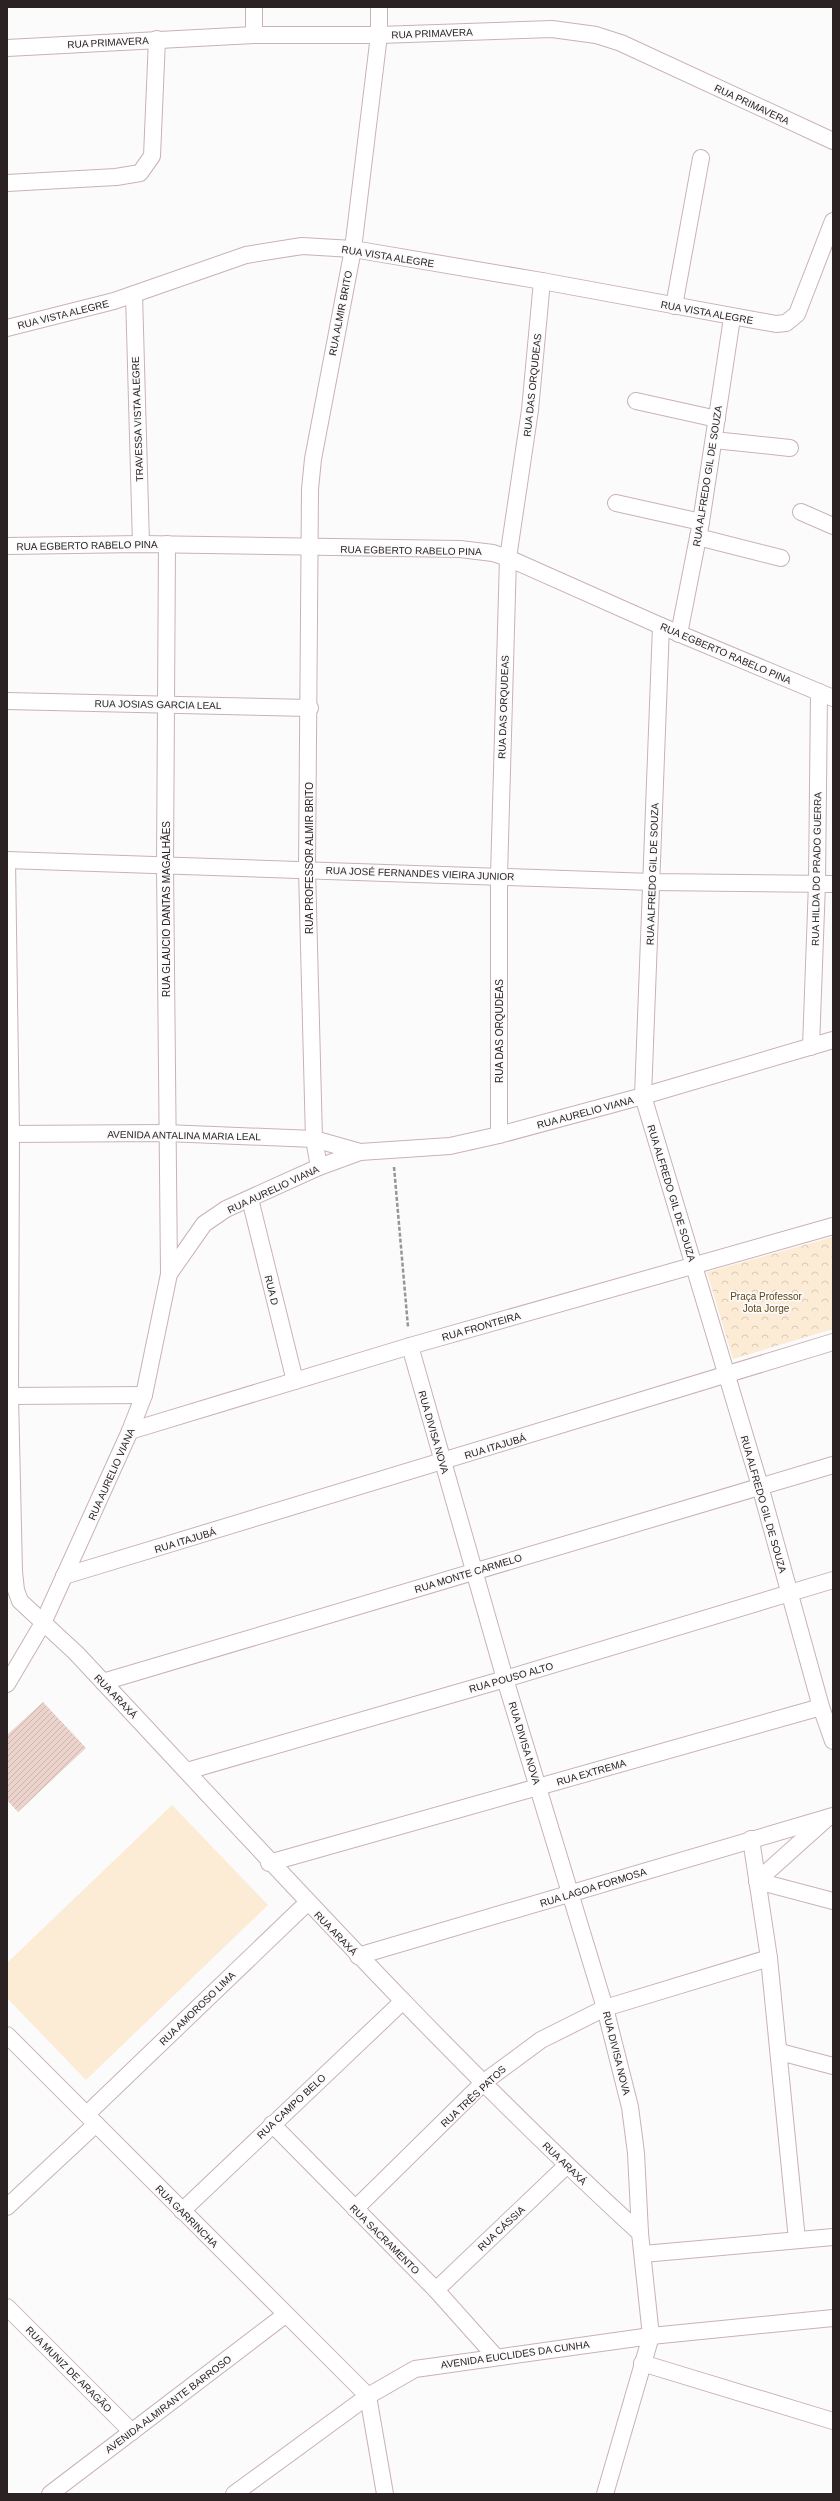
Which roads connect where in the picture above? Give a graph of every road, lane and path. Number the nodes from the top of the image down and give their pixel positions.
1 (254, 7) edge
2 (379, 7) edge
3 (254, 35) junction
4 (379, 35) junction
5 (157, 39) junction
6 (7, 48) edge
7 (833, 141) edge
8 (701, 158) dead end
9 (7, 183) edge
10 (833, 221) edge
11 (352, 250) junction
12 (542, 281) junction
13 (134, 294) junction
14 (674, 306) junction
15 (732, 318) junction
16 (7, 328) edge
17 (636, 401) dead end
18 (717, 419) junction
19 (714, 440) junction
20 (790, 448) dead end
21 (616, 503) dead end
22 (801, 512) dead end
23 (833, 526) edge
24 (699, 529) junction
25 (141, 544) junction
26 (168, 544) junction
27 (7, 546) edge
28 (309, 548) junction
29 (508, 558) junction
30 (781, 558) dead end
31 (661, 626) junction
32 (679, 634) junction
33 (826, 695) edge
34 (7, 701) edge
35 (167, 704) junction
36 (310, 708) junction
37 (7, 860) edge
38 (166, 865) junction
39 (307, 869) junction
40 (498, 876) junction
41 (652, 882) junction
42 (817, 883) junction
43 (833, 884) edge
44 (833, 1040) edge
45 (811, 1047) junction
46 (643, 1096) junction
47 (166, 1133) junction
48 (9, 1134) edge
49 (499, 1135) junction
50 (314, 1139) junction
51 (393, 1151) junction
52 (360, 1152) junction
53 (320, 1167) junction
54 (250, 1199) junction
55 (833, 1226) edge
56 (693, 1265) junction
57 (169, 1274) junction
58 (833, 1342) edge
59 (410, 1346) junction
60 (726, 1374) junction
61 (294, 1381) junction
62 (144, 1395) junction
63 (8, 1396) edge
64 (130, 1431) junction
65 (443, 1462) junction
66 (833, 1465) edge
67 (760, 1486) junction
68 (475, 1571) junction
69 (64, 1576) junction
70 (833, 1580) edge
71 (789, 1593) junction
72 (38, 1619) junction
73 (505, 1679) junction
74 (103, 1682) junction
75 (7, 1684) edge
76 (821, 1707) junction
77 (833, 1741) edge
78 (187, 1771) junction
79 (539, 1787) junction
80 (830, 1816) edge
81 (751, 1839) junction
82 (270, 1863) junction
83 (758, 1881) junction
84 (571, 1894) junction
85 (833, 1901) edge
86 (307, 1902) junction
87 (358, 1956) junction
88 (769, 1958) junction
89 (402, 2002) junction
90 (605, 2008) junction
91 (7, 2035) edge
92 (780, 2052) junction
93 (833, 2066) edge
94 (484, 2082) junction
95 (91, 2119) junction
96 (272, 2124) junction
97 (566, 2166) junction
98 (7, 2208) edge
99 (355, 2209) junction
100 (182, 2211) junction
101 (640, 2233) junction
102 (833, 2237) edge
103 (797, 2240) junction
104 (643, 2254) junction
105 (436, 2290) junction
106 (7, 2306) edge
107 (285, 2315) junction
108 (833, 2318) edge
109 (650, 2336) junction
110 (495, 2356) junction
111 (642, 2363) junction
112 (368, 2396) junction
113 (833, 2421) edge
114 (132, 2432) junction
115 (255, 2487) edge
116 (50, 2494) edge
117 (234, 2494) edge
118 (385, 2494) edge
119 (605, 2494) edge

1 - 3 street
2 - 4 street, RUA ALMIR BRITO
3 - 4 street, RUA PRIMAVERA
3 - 5 street, RUA PRIMAVERA
4 - 7 street, RUA PRIMAVERA
4 - 11 street, RUA ALMIR BRITO
5 - 6 street, RUA PRIMAVERA
5 - 9 street
8 - 14 street
10 - 15 street, RUA VISTA ALEGRE
11 - 12 street, RUA VISTA ALEGRE
11 - 13 street, RUA VISTA ALEGRE
11 - 28 street, RUA ALMIR BRITO
12 - 14 street, RUA VISTA ALEGRE
12 - 29 street, RUA DAS ORQUDEAS
13 - 16 street, RUA VISTA ALEGRE
13 - 25 street, TRAVESSA VISTA ALEGRE
14 - 15 street, RUA VISTA ALEGRE
15 - 18 street, RUA ALFREDO GIL DE SOUZA
17 - 18 street
18 - 19 street, RUA ALFREDO GIL DE SOUZA
19 - 20 street
19 - 24 street, RUA ALFREDO GIL DE SOUZA
21 - 24 street
22 - 23 street
24 - 30 street
24 - 32 street, RUA ALFREDO GIL DE SOUZA
25 - 26 street, RUA EGBERTO RABELO PINA
25 - 27 street, RUA EGBERTO RABELO PINA
26 - 28 street, RUA EGBERTO RABELO PINA
26 - 35 street, RUA GLAUCIO DANTAS MAGALHÃES
28 - 29 street, RUA EGBERTO RABELO PINA
28 - 36 street, RUA PROFESSOR ALMIR BRITO
29 - 31 street, RUA EGBERTO RABELO PINA
29 - 40 street, RUA DAS ORQUDEAS
31 - 32 street, RUA EGBERTO RABELO PINA
31 - 41 street, RUA ALFREDO GIL DE SOUZA
32 - 33 street, RUA EGBERTO RABELO PINA
33 - 42 street, RUA HILDA DO PRADO GUERRA
34 - 35 street, RUA JOSIAS GARCIA LEAL
35 - 36 street, RUA JOSIAS GARCIA LEAL
35 - 38 street, RUA GLAUCIO DANTAS MAGALHÃES
36 - 39 street, RUA PROFESSOR ALMIR BRITO
37 - 38 street, RUA JOSÉ FERNANDES VIEIRA JUNIOR
37 - 48 street, RUA ARAXÁ
38 - 39 street, RUA JOSÉ FERNANDES VIEIRA JUNIOR
38 - 47 street, RUA GLAUCIO DANTAS MAGALHÃES
39 - 40 street, RUA JOSÉ FERNANDES VIEIRA JUNIOR
39 - 50 street, RUA PROFESSOR ALMIR BRITO
40 - 41 street, RUA JOSÉ FERNANDES VIEIRA JUNIOR
40 - 49 street, RUA DAS ORQUDEAS
41 - 42 street, RUA JOSÉ FERNANDES VIEIRA JUNIOR
41 - 46 street, RUA ALFREDO GIL DE SOUZA
42 - 43 street, RUA JOSÉ FERNANDES VIEIRA JUNIOR
42 - 45 street, RUA HILDA DO PRADO GUERRA
44 - 45 street, RUA AURELIO VIANA
45 - 46 street, RUA AURELIO VIANA
46 - 49 street, RUA AURELIO VIANA
46 - 56 street, RUA ALFREDO GIL DE SOUZA
47 - 48 street, AVENIDA ANTALINA MARIA LEAL
47 - 50 street, AVENIDA ANTALINA MARIA LEAL
47 - 57 street, RUA GLAUCIO DANTAS MAGALHÃES
48 - 63 street, RUA ARAXÁ
49 - 51 street, RUA AURELIO VIANA
50 - 52 street, AVENIDA ANTALINA MARIA LEAL
50 - 53 street, RUA PROFESSOR ALMIR BRITO
51 - 52 street, RUA AURELIO VIANA
51 - 59 path
52 - 53 street, RUA AURELIO VIANA
53 - 54 street, RUA AURELIO VIANA
54 - 57 street, RUA AURELIO VIANA
54 - 61 street, RUA D
55 - 56 street, RUA FRONTEIRA
56 - 59 street, RUA FRONTEIRA
56 - 60 street, RUA ALFREDO GIL DE SOUZA
57 - 62 street, RUA AURELIO VIANA
58 - 60 street, RUA ITAJUBÁ
59 - 61 street, RUA FRONTEIRA
59 - 65 street, RUA DIVISA NOVA
60 - 65 street, RUA ITAJUBÁ
60 - 67 street, RUA ALFREDO GIL DE SOUZA
61 - 64 street, RUA FRONTEIRA
62 - 63 street
62 - 64 street, RUA AURELIO VIANA
63 - 72 street, RUA ARAXÁ
64 - 69 street, RUA AURELIO VIANA
65 - 68 street, RUA DIVISA NOVA
65 - 69 street, RUA ITAJUBÁ
66 - 67 street, RUA MONTE CARMELO
67 - 68 street, RUA MONTE CARMELO
67 - 71 street, RUA ALFREDO GIL DE SOUZA
68 - 73 street, RUA DIVISA NOVA
68 - 74 street, RUA MONTE CARMELO
69 - 72 street, RUA AURELIO VIANA
70 - 71 street, RUA POUSO ALTO
71 - 73 street, RUA POUSO ALTO
71 - 76 street, RUA ALFREDO GIL DE SOUZA
72 - 74 street, RUA ARAXÁ
72 - 75 street, RUA AURELIO VIANA
73 - 78 street, RUA POUSO ALTO
73 - 79 street, RUA DIVISA NOVA
74 - 78 street, RUA ARAXÁ
76 - 77 street, RUA ALFREDO GIL DE SOUZA
76 - 79 street, RUA EXTREMA
78 - 82 street, RUA ARAXÁ
79 - 82 street, RUA EXTREMA
79 - 84 street, RUA DIVISA NOVA
80 - 81 street, RUA LAGOA FORMOSA
80 - 83 street
81 - 83 street
81 - 84 street, RUA LAGOA FORMOSA
82 - 86 street, RUA ARAXÁ
83 - 85 street
83 - 88 street
84 - 87 street, RUA LAGOA FORMOSA
84 - 90 street, RUA DIVISA NOVA
86 - 87 street, RUA ARAXÁ
86 - 95 street, RUA AMOROSO LIMA
87 - 89 street, RUA ARAXÁ
88 - 90 street, RUA TRÊS PATOS
88 - 92 street
89 - 94 street, RUA ARAXÁ
89 - 96 street, RUA CAMPO BELO
90 - 94 street, RUA TRÊS PATOS
90 - 101 street, RUA DIVISA NOVA
91 - 95 street, RUA GARRINCHA
92 - 93 street
92 - 103 street
94 - 97 street, RUA ARAXÁ
94 - 99 street, RUA TRÊS PATOS
95 - 98 street, RUA AMOROSO LIMA
95 - 100 street, RUA GARRINCHA
96 - 99 street, RUA SACRAMENTO
96 - 100 street, RUA CAMPO BELO
97 - 101 street, RUA ARAXÁ
97 - 105 street, RUA CÁSSIA
99 - 105 street, RUA SACRAMENTO
100 - 107 street, RUA GARRINCHA
101 - 104 street, RUA DIVISA NOVA
102 - 103 street
103 - 104 street
104 - 109 street, RUA DIVISA NOVA
105 - 110 street, RUA SACRAMENTO
106 - 114 street, RUA MUNIZ DE ARAGÃO
107 - 112 street, RUA GARRINCHA
107 - 114 street, AVENIDA ALMIRANTE BARROSO
108 - 109 street, AVENIDA EUCLIDES DA CUNHA
109 - 110 street, AVENIDA EUCLIDES DA CUNHA
109 - 111 street
110 - 112 street, AVENIDA EUCLIDES DA CUNHA
111 - 113 street
111 - 119 street
112 - 115 street, AVENIDA EUCLIDES DA CUNHA
112 - 118 street
114 - 116 street, AVENIDA ALMIRANTE BARROSO
115 - 117 street, AVENIDA EUCLIDES DA CUNHA

